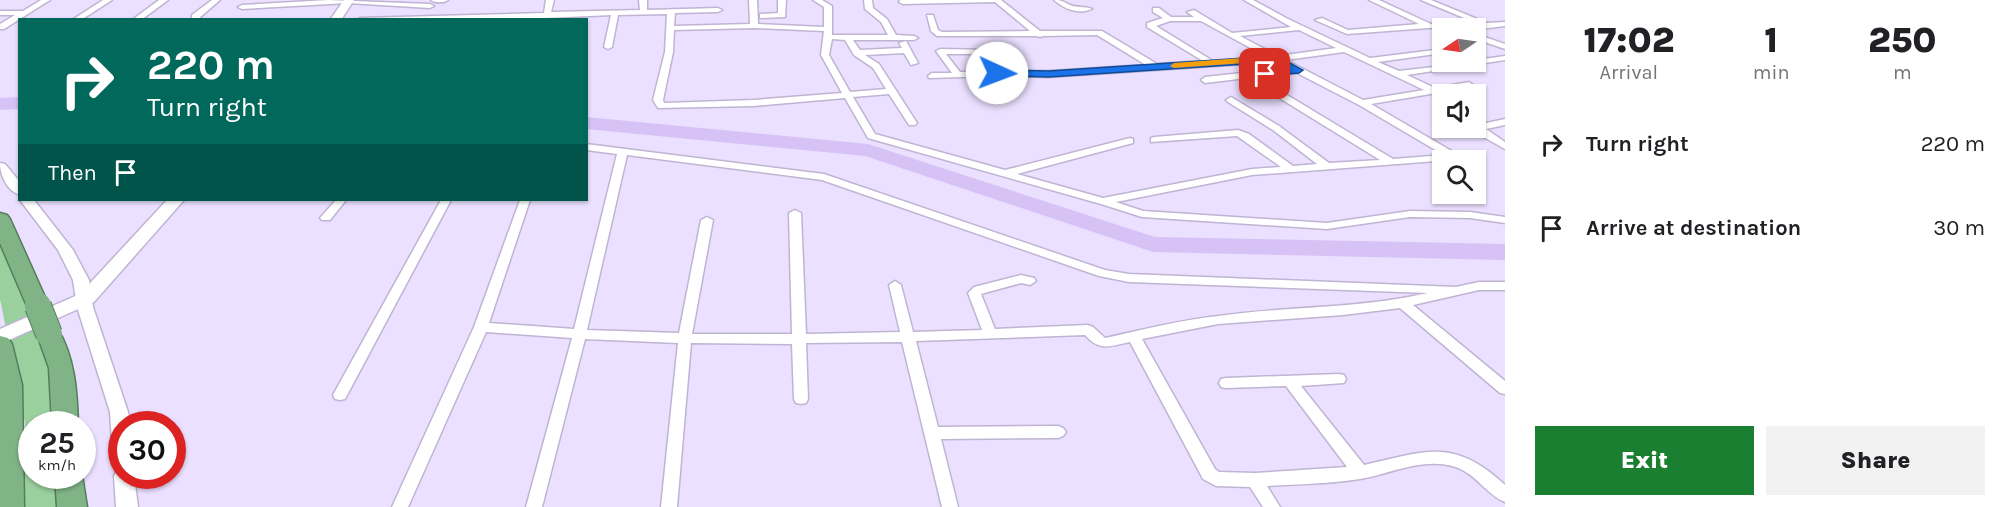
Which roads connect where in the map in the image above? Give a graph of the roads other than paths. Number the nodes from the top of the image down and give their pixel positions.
1 (46, 0) edge
2 (108, 0) edge
3 (164, 0) edge
4 (216, 0) edge
5 (349, 0) edge
6 (444, 0) edge
7 (550, 0) edge
8 (643, 0) edge
9 (753, 0) edge
10 (782, 0) edge
11 (817, 0) edge
12 (868, 0) edge
13 (997, 0) edge
14 (1058, 0) edge
15 (1248, 0) edge
16 (1373, 0) edge
17 (1425, 0) edge
18 (434, 2) edge
19 (903, 2) dead end
20 (242, 7) dead end
21 (1088, 9) dead end
22 (717, 10) dead end
23 (1156, 10) dead end
24 (671, 11) junction
25 (644, 12) junction
26 (1191, 12) dead end
27 (0, 13) edge
28 (25, 13) junction
29 (615, 13) junction
30 (547, 16) junction
31 (763, 16) dead end
32 (195, 17) dead end
33 (930, 17) dead end
34 (78, 18) edge
35 (138, 18) edge
36 (336, 18) edge
37 (421, 18) edge
38 (494, 18) edge
39 (1169, 19) junction
40 (1201, 19) junction
41 (1319, 20) dead end
42 (1505, 24) edge
43 (1429, 26) junction
44 (1432, 26) edge
45 (1486, 26) edge
46 (1489, 26) junction
47 (0, 27) edge
48 (754, 27) junction
49 (670, 28) junction
50 (1301, 28) junction
51 (828, 33) junction
52 (1040, 35) junction
53 (1231, 35) junction
54 (848, 38) junction
55 (897, 38) junction
56 (914, 39) dead end
57 (1486, 39) edge
58 (1502, 45) edge
59 (608, 47) dead end
60 (1486, 47) edge
61 (1346, 49) junction
62 (907, 50) junction
63 (1432, 52) edge
64 (856, 53) junction
65 (1505, 58) edge
66 (1277, 59) junction
67 (1370, 60) junction
68 (914, 63) dead end
69 (1211, 63) junction
70 (1155, 67) junction
71 (1299, 70) junction
72 (1010, 73) junction
73 (957, 74) junction
74 (1398, 74) junction
75 (932, 76) dead end
76 (1249, 76) junction
77 (1205, 80) dead end
78 (891, 91) junction
79 (1432, 91) edge
80 (1432, 92) edge
81 (849, 95) junction
82 (1231, 100) dead end
83 (1362, 103) junction
84 (1505, 122) edge
85 (912, 123) dead end
86 (1154, 140) dead end
87 (1130, 141) dead end
88 (1505, 146) edge
89 (588, 147) edge
90 (623, 151) junction
91 (1389, 161) junction
92 (0, 167) edge
93 (1327, 167) junction
94 (1291, 169) junction
95 (1006, 173) junction
96 (18, 189) edge
97 (175, 201) edge
98 (340, 201) edge
99 (445, 201) edge
100 (525, 201) edge
101 (1102, 201) junction
102 (32, 202) edge
103 (795, 213) dead end
104 (326, 218) dead end
105 (0, 219) edge
106 (707, 220) dead end
107 (1505, 220) edge
108 (1030, 281) dead end
109 (895, 285) dead end
110 (1505, 286) edge
111 (1451, 290) junction
112 (83, 299) junction
113 (1403, 303) junction
114 (481, 327) junction
115 (990, 334) junction
116 (579, 336) junction
117 (685, 336) junction
118 (1134, 336) junction
119 (800, 338) junction
120 (906, 338) junction
121 (1, 344) edge
122 (1339, 379) dead end
123 (1289, 380) junction
124 (1226, 383) dead end
125 (1505, 389) edge
126 (340, 395) dead end
127 (801, 399) dead end
128 (64, 411) edge
129 (119, 411) edge
130 (1058, 432) dead end
131 (930, 433) junction
132 (1360, 472) junction
133 (1255, 480) junction
134 (70, 489) edge
135 (125, 489) edge
136 (1505, 495) edge
137 (9, 507) edge
138 (72, 507) edge
139 (127, 507) edge
140 (400, 507) edge
141 (534, 507) edge
142 (669, 507) edge
143 (950, 507) edge
144 (1272, 507) edge

1 - 28 street
2 - 34 street
3 - 35 street
4 - 32 street
5 - 18 street
5 - 20 street
5 - 36 main road
6 - 18 street
7 - 30 street
8 - 25 street
9 - 48 street
10 - 31 street
11 - 51 street
12 - 55 street
13 - 19 street
13 - 52 street
14 - 21 street
15 - 50 street
16 - 43 street
17 - 46 street
18 - 37 street
22 - 24 street
23 - 39 street
24 - 25 street
24 - 49 street
25 - 29 street
26 - 40 street
27 - 28 street
28 - 47 street
29 - 30 street
29 - 59 street
30 - 38 street
33 - 52 street
37 - 38 street
39 - 40 street
39 - 69 street
40 - 53 street
41 - 43 street
42 - 46 street
43 - 44 street
45 - 46 street
48 - 49 street
48 - 51 street
49 - 81 street
50 - 53 street
50 - 61 street
51 - 54 street
51 - 81 street
52 - 70 street
53 - 66 street
54 - 55 street
54 - 64 street
55 - 56 street
55 - 62 street
57 - 58 street
58 - 60 street
61 - 66 street
61 - 67 street
62 - 64 street
62 - 68 street
63 - 67 street
64 - 78 street
65 - 74 street
66 - 69 street
66 - 71 street
67 - 74 street
69 - 70 street
70 - 72 street
71 - 76 street
71 - 83 street
72 - 73 street
72 - 73 street
73 - 75 street
74 - 79 street
76 - 77 street
76 - 91 street
78 - 81 street
78 - 85 street
80 - 83 street
81 - 95 street
82 - 93 street
83 - 91 street
84 - 88 street
86 - 94 street
87 - 95 street
89 - 90 street
90 - 111 street
90 - 116 street
91 - 93 street
92 - 96 street
93 - 94 street
94 - 101 street
95 - 101 street
97 - 112 main road
98 - 104 street
99 - 126 street
100 - 114 street
101 - 107 street
102 - 112 street
103 - 119 street
105 - 128 highway, bridge
106 - 117 street
108 - 115 street
109 - 120 street
110 - 111 street
111 - 113 street
112 - 121 main road
112 - 129 street
113 - 118 street
113 - 125 street
114 - 116 street
114 - 140 street
115 - 118 street
115 - 120 street
116 - 117 street
116 - 141 street
117 - 119 street
117 - 142 street
118 - 133 street
119 - 120 street
119 - 127 street
120 - 131 street
121 - 137 highway
122 - 123 street
123 - 124 street
123 - 132 street
130 - 131 street
131 - 143 street
132 - 133 street
132 - 136 street
133 - 144 street
134 - 138 highway
135 - 139 street

